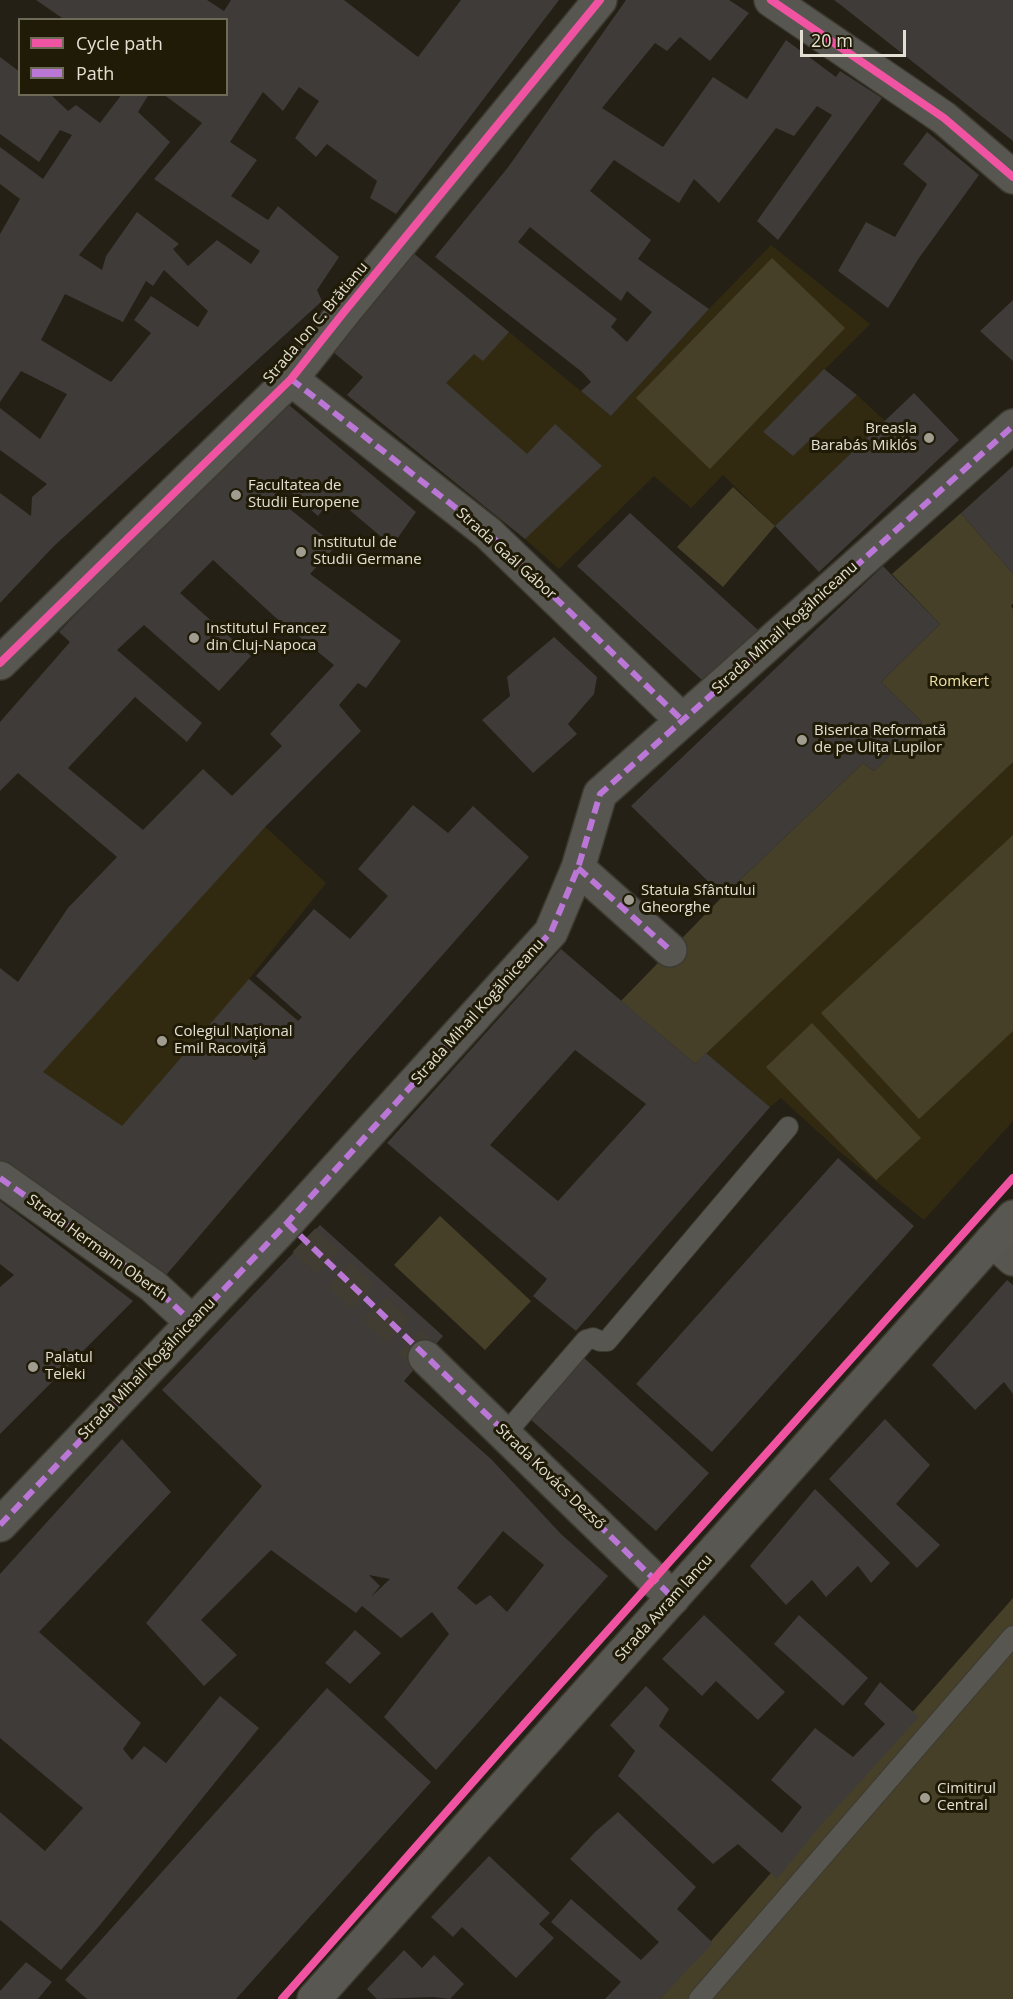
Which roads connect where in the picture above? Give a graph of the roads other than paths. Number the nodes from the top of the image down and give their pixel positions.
1 (600, 0) edge
2 (771, 0) edge
3 (1013, 177) edge
4 (291, 379) junction
5 (1013, 426) edge
6 (0, 663) edge
7 (682, 720) junction
8 (578, 868) junction
9 (670, 950) dead end
10 (788, 1127) dead end
11 (0, 1178) edge
12 (1006, 1239) edge
13 (191, 1321) junction
14 (425, 1357) tunnel mouth
15 (506, 1433) junction
16 (0, 1524) edge
17 (673, 1598) junction
18 (1013, 1636) edge
19 (314, 1999) edge
20 (699, 1999) edge

1 - 4 street, Strada Ion C. Brătianu
2 - 3 street
4 - 6 street, Strada Ion C. Brătianu
4 - 7 street, Strada Gaál Gábor
5 - 7 street, Strada Mihail Kogălniceanu
7 - 8 street, Strada Mihail Kogălniceanu
8 - 9 street
8 - 13 street, Strada Mihail Kogălniceanu
10 - 15 lane
11 - 13 street, Strada Hermann Oberth
12 - 17 main road, Strada Avram Iancu
13 - 16 street, Strada Mihail Kogălniceanu
14 - 15 street, Strada Kovács Dezső
15 - 17 street, Strada Kovács Dezső
17 - 19 main road, Strada Avram Iancu
18 - 20 lane

